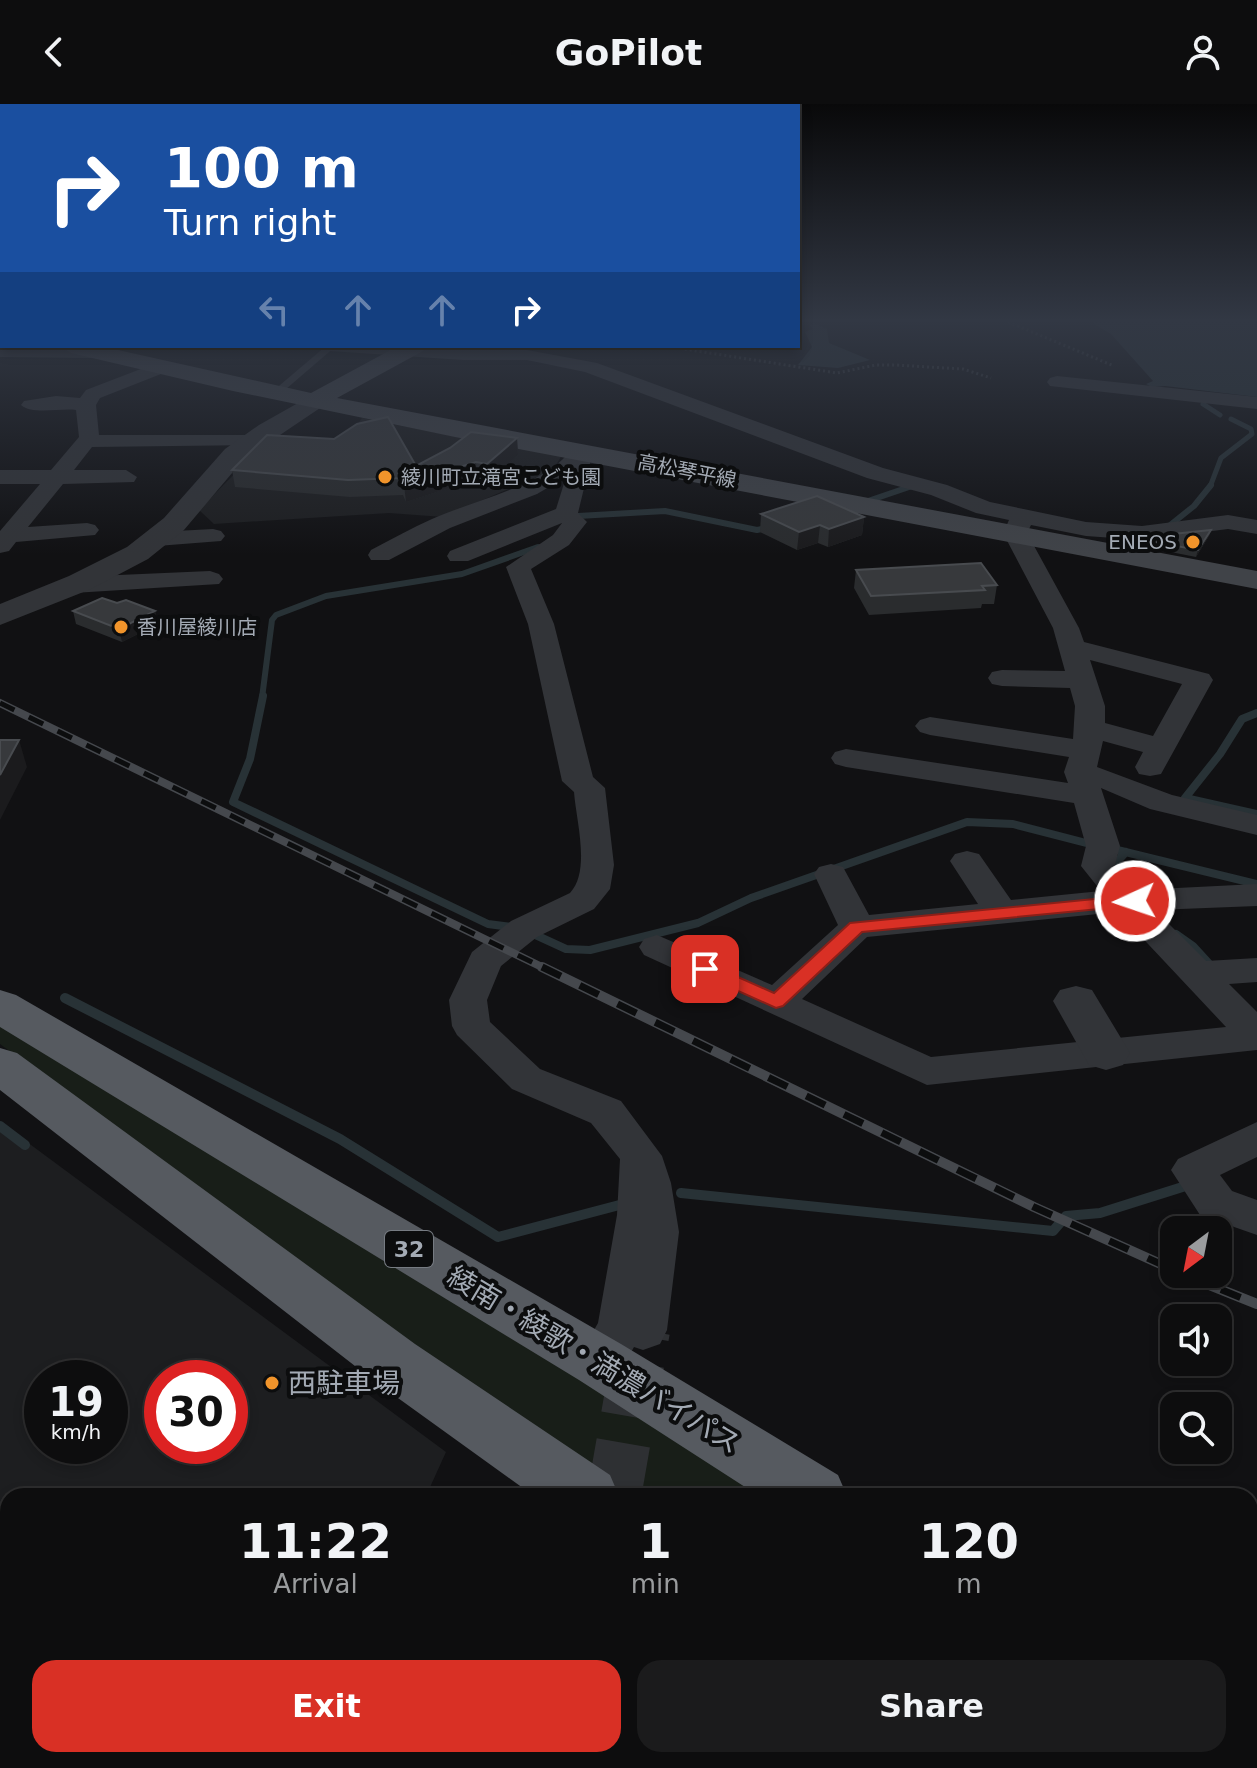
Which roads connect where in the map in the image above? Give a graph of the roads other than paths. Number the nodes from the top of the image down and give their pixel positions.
1 (89, 400) edge
2 (308, 400) edge
3 (678, 400) edge
4 (1225, 400) edge
5 (314, 401) junction
6 (1257, 403) edge
7 (31, 405) dead end
8 (86, 405) junction
9 (1203, 418) dead end
10 (1249, 424) dead end
11 (87, 441) junction
12 (254, 441) junction
13 (580, 456) junction
14 (0, 477) edge
15 (56, 477) junction
16 (126, 477) dead end
17 (104, 493) dead end
18 (0, 498) edge
19 (39, 498) junction
20 (566, 515) junction
21 (1019, 525) junction
22 (1257, 527) edge
23 (87, 530) dead end
24 (424, 532) junction
25 (6, 533) edge
26 (213, 536) dead end
27 (157, 539) junction
28 (380, 555) dead end
29 (210, 579) dead end
30 (1257, 580) edge
31 (73, 585) junction
32 (0, 615) edge
33 (1070, 647) junction
34 (1002, 678) dead end
35 (1081, 680) junction
36 (930, 726) dead end
37 (846, 758) dead end
38 (1086, 762) junction
39 (1257, 825) edge
40 (967, 861) dead end
41 (831, 874) dead end
42 (1257, 895) edge
43 (1135, 901) junction
44 (1001, 912) junction
45 (857, 927) junction
46 (657, 947) dead end
47 (1222, 972) edge
48 (1076, 1001) dead end
49 (776, 1002) junction
50 (0, 1006) edge
51 (1257, 1036) edge
52 (1106, 1053) junction
53 (0, 1065) edge
54 (1257, 1138) edge
55 (641, 1156) junction
56 (1257, 1218) edge
57 (643, 1330) tunnel mouth
58 (600, 1362) junction
59 (575, 1488) edge
60 (802, 1488) edge

1 - 8 street
2 - 5 main road, 高松琴平線
3 - 21 street
4 - 6 street
5 - 12 street
5 - 13 main road, 高松琴平線
7 - 8 street
8 - 11 street
9 - 10 street
11 - 12 street
11 - 15 street
12 - 27 street
13 - 20 street
13 - 21 main road, 高松琴平線
13 - 24 street
14 - 15 street
15 - 16 street
15 - 19 street
17 - 19 street
18 - 19 street
19 - 25 street
20 - 24 street
20 - 55 street
21 - 22 street
21 - 30 main road, 高松琴平線
21 - 33 street
23 - 25 street
24 - 28 street
26 - 27 street
27 - 31 street
29 - 31 street
31 - 32 street
33 - 35 street
33 - 38 street
34 - 35 street
35 - 38 street
36 - 38 street
37 - 38 street
38 - 39 street
38 - 43 street
40 - 44 street
41 - 45 street
42 - 43 street
43 - 44 street
43 - 47 street
44 - 45 street
45 - 49 street
46 - 49 street
47 - 51 street
48 - 52 street
49 - 52 street
50 - 58 highway, 綾南・綾歌・満濃バイパス / 32
51 - 52 street
53 - 59 highway
54 - 56 street
55 - 57 street
55 - 58 street
58 - 60 highway, 綾南・綾歌・満濃バイパス / 32

